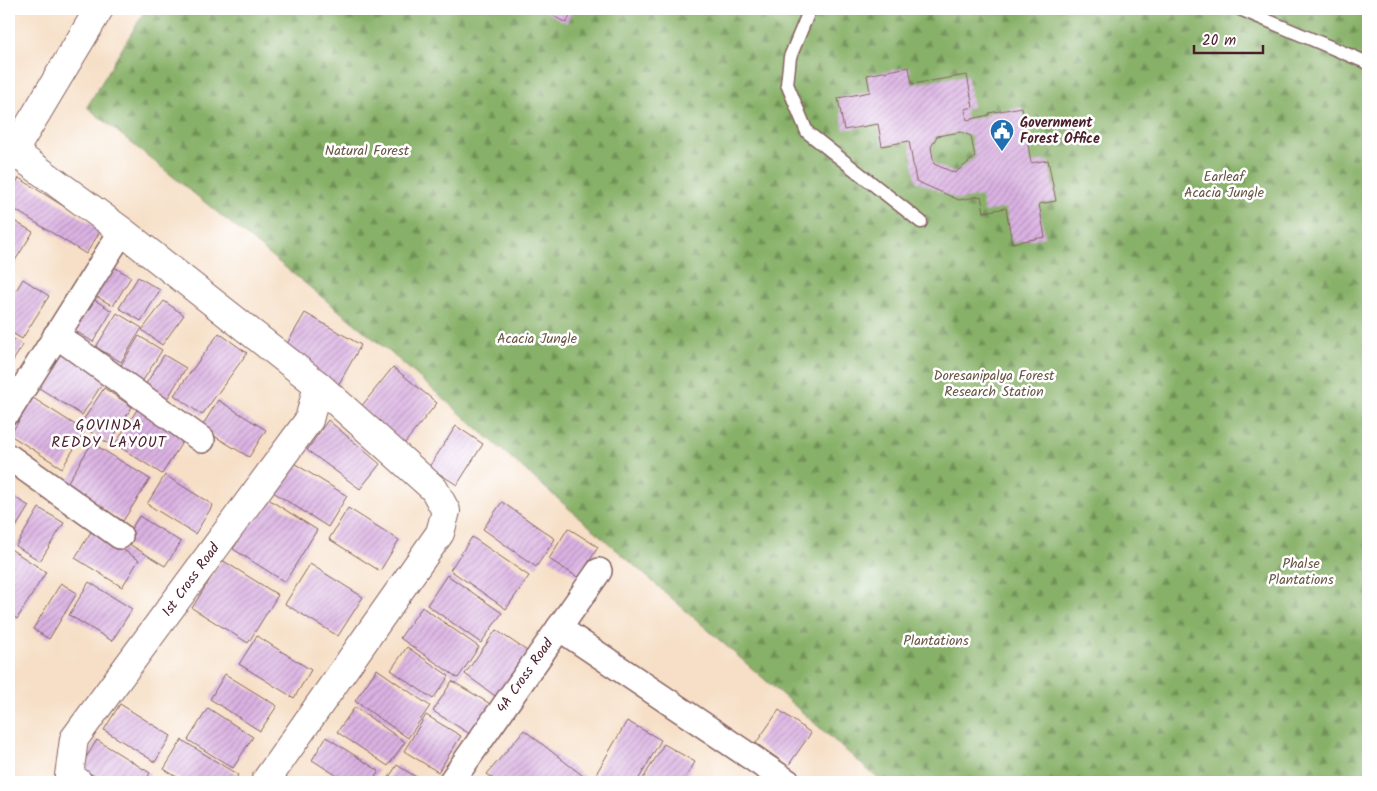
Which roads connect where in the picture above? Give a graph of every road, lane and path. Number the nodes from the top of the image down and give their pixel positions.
1 (99, 9) edge
2 (810, 9) edge
3 (1240, 9) edge
4 (1368, 63) edge
5 (10, 153) edge
6 (921, 222) dead end
7 (122, 231) junction
8 (56, 335) junction
9 (318, 385) junction
10 (9, 411) edge
11 (202, 440) dead end
12 (9, 457) edge
13 (120, 536) dead end
14 (599, 571) dead end
15 (559, 628) junction
16 (73, 779) edge
17 (265, 782) edge
18 (451, 782) edge
19 (788, 782) edge

1 - 5 street
2 - 6 lane
3 - 4 lane
5 - 7 street
7 - 8 street
7 - 9 street
8 - 10 street
8 - 11 street
9 - 16 street, 1st Cross Road
9 - 17 street
12 - 13 street
14 - 15 street, 4A Cross Road
15 - 18 street, 4A Cross Road
15 - 19 street

